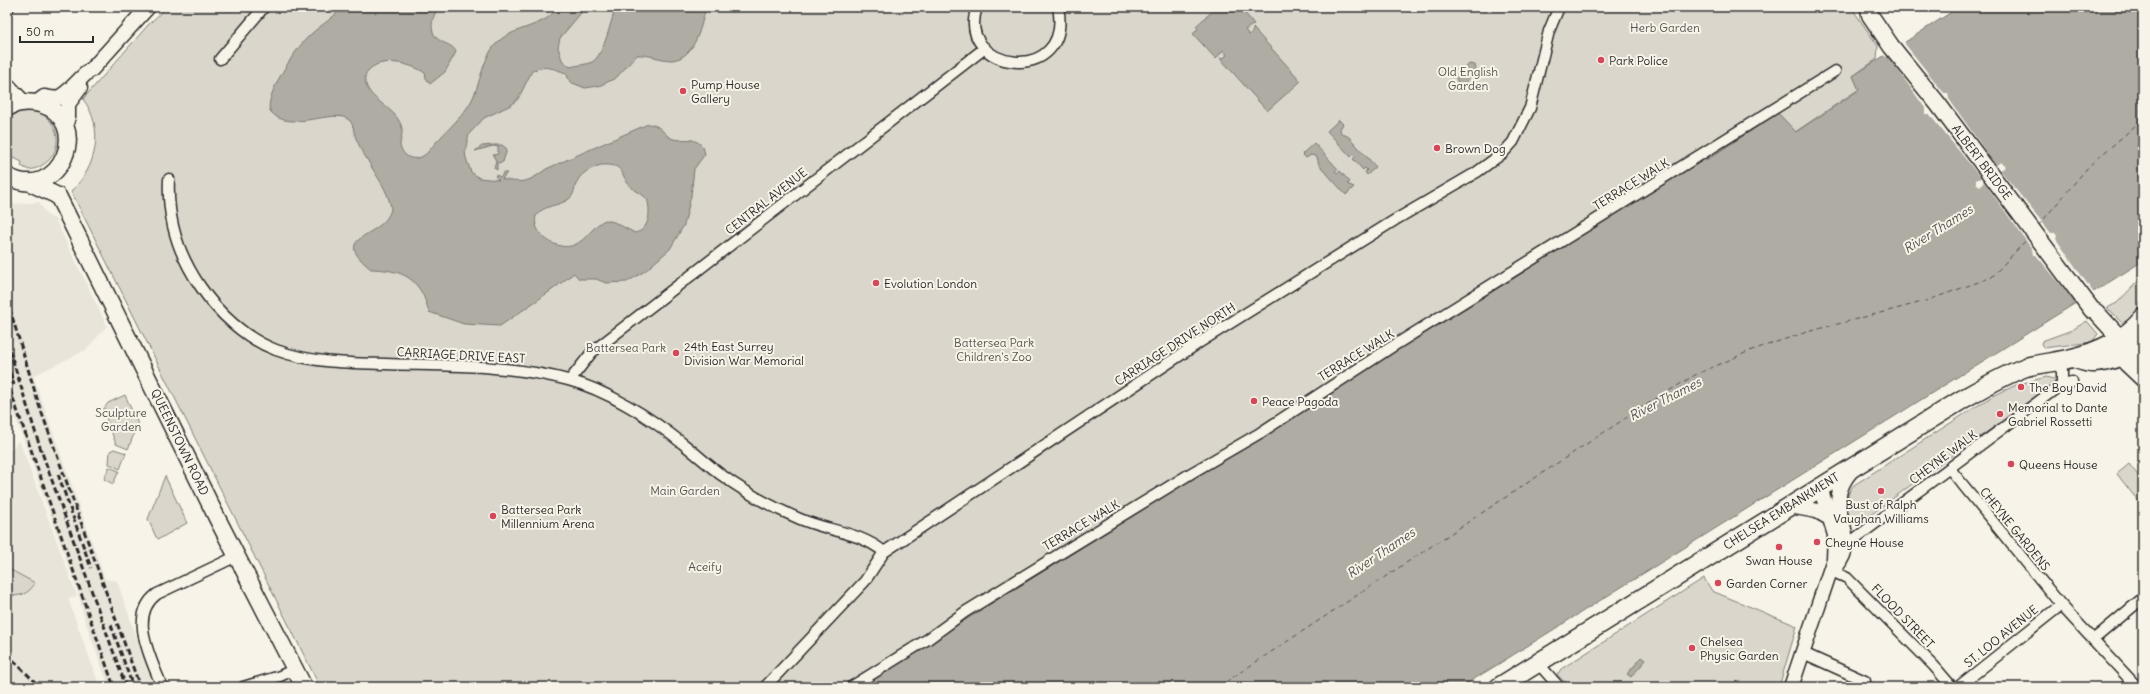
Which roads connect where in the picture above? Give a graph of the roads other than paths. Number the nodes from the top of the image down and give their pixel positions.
1 (9, 7) edge
2 (148, 7) edge
3 (264, 7) edge
4 (978, 7) edge
5 (1058, 7) edge
6 (1559, 7) edge
7 (7, 10) edge
8 (1866, 10) edge
9 (985, 48) junction
10 (220, 59) dead end
11 (92, 69) junction
12 (1835, 71) dead end
13 (7, 86) edge
14 (30, 103) junction
15 (7, 108) edge
16 (65, 127) junction
17 (63, 161) junction
18 (7, 176) edge
19 (169, 179) dead end
20 (28, 182) junction
21 (58, 196) junction
22 (2143, 318) edge
23 (2128, 349) edge
24 (2048, 362) junction
25 (570, 380) junction
26 (2143, 380) edge
27 (1855, 466) junction
28 (1950, 469) junction
29 (1820, 488) junction
30 (1790, 506) junction
31 (1831, 519) junction
32 (1842, 544) junction
33 (884, 552) junction
34 (237, 556) junction
35 (1830, 573) junction
36 (2143, 598) edge
37 (2061, 605) junction
38 (2093, 640) junction
39 (1803, 653) junction
40 (1538, 663) junction
41 (295, 669) junction
42 (1865, 681) dead end
43 (162, 687) edge
44 (243, 687) edge
45 (304, 687) edge
46 (765, 687) edge
47 (851, 687) edge
48 (1499, 687) edge
49 (1558, 687) edge
50 (1791, 687) edge
51 (1951, 687) edge
52 (1958, 687) edge
53 (2137, 687) edge

1 - 7 street
2 - 11 main road
3 - 10 street
4 - 9 street
5 - 9 street
6 - 33 street, CARRIAGE DRIVE NORTH
8 - 23 main road, ALBERT BRIDGE
9 - 25 street, CENTRAL AVENUE
11 - 14 main road
11 - 16 main road
12 - 47 street, TERRACE WALK
13 - 14 main road
14 - 15 main road
14 - 16 main road
16 - 17 main road
17 - 20 main road
17 - 21 main road
18 - 20 main road
19 - 25 street, CARRIAGE DRIVE EAST
20 - 21 main road
21 - 34 main road, QUEENSTOWN ROAD
22 - 23 highway, CHELSEA EMBANKMENT
23 - 24 highway, CHELSEA EMBANKMENT
23 - 26 main road
24 - 27 highway, CHELSEA EMBANKMENT
24 - 28 street, CHEYNE WALK
25 - 33 street, CARRIAGE DRIVE EAST
27 - 29 highway, CHELSEA EMBANKMENT
27 - 32 main road
28 - 32 street, CHEYNE WALK
28 - 37 street, CHEYNE GARDENS
29 - 30 highway, CHELSEA EMBANKMENT
29 - 31 main road
30 - 31 main road
30 - 40 highway, CHELSEA EMBANKMENT
31 - 32 main road
32 - 35 main road
33 - 46 street, CARRIAGE DRIVE NORTH
34 - 41 main road, QUEENSTOWN ROAD
34 - 43 street
35 - 39 main road
35 - 51 street, FLOOD STREET
36 - 38 street
37 - 38 street, CHEYNE GARDENS
37 - 52 street, ST. LOO AVENUE
38 - 53 street, CHEYNE GARDENS
39 - 42 street
39 - 50 main road
40 - 48 highway, CHELSEA EMBANKMENT
40 - 49 street
41 - 44 street
41 - 45 main road, QUEENSTOWN ROAD

